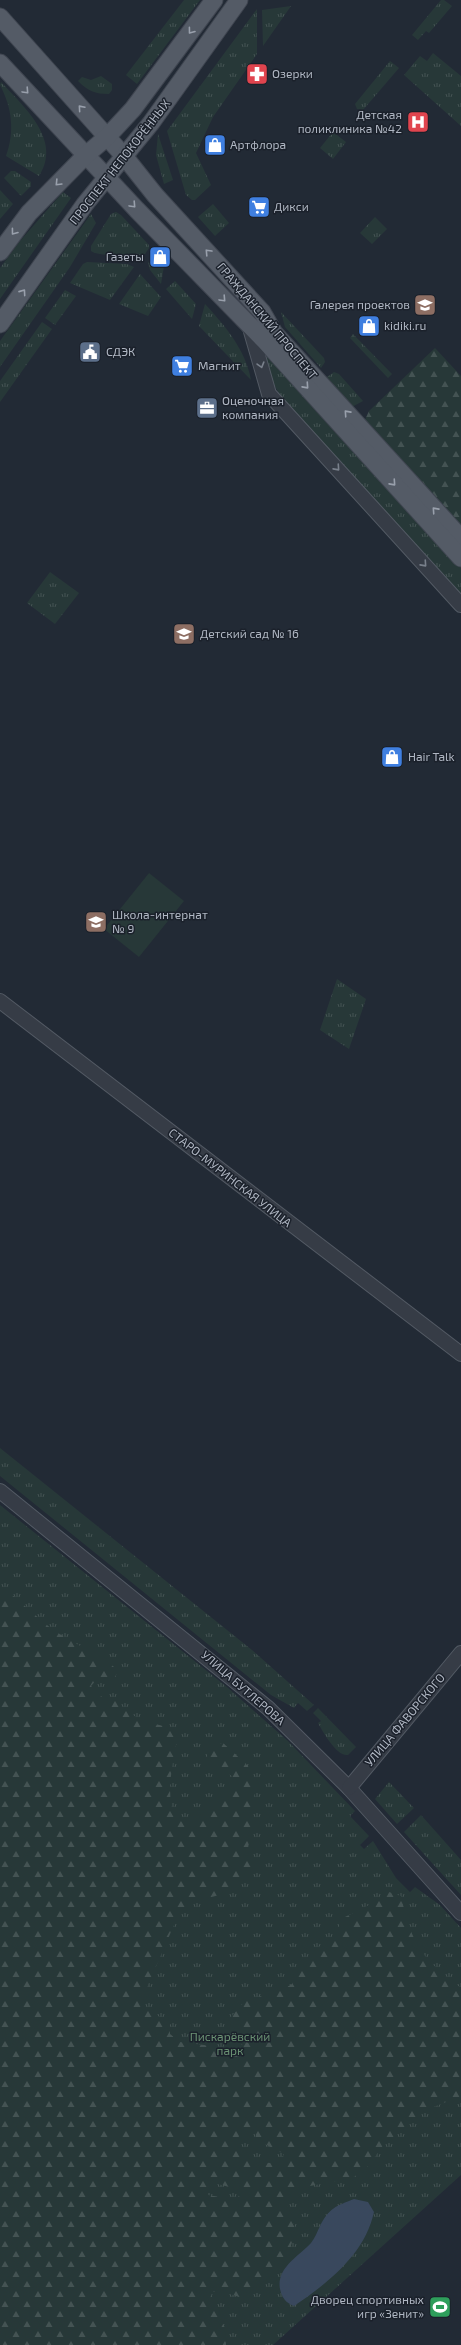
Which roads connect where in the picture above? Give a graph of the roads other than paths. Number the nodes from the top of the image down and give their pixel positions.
1 (214, 0) edge
2 (239, 0) edge
3 (0, 17) edge
4 (0, 62) edge
5 (107, 137) junction
6 (86, 155) junction
7 (124, 156) junction
8 (106, 177) junction
9 (0, 252) edge
10 (0, 324) edge
11 (250, 328) junction
12 (461, 538) edge
13 (461, 558) edge
14 (461, 605) edge
15 (0, 1001) edge
16 (461, 1354) edge
17 (0, 1491) edge
18 (461, 1653) edge
19 (349, 1788) junction
20 (461, 1912) edge

1 -> 5 main road, ПРОСПЕКТ НЕПОКОРЁННЫХ
2 - 7 main road, ПРОСПЕКТ НЕПОКОРЁННЫХ
5 -> 3 main road, ГРАЖДАНСКИЙ ПРОСПЕКТ
4 -> 6 main road, ГРАЖДАНСКИЙ ПРОСПЕКТ
5 - 6 main road, ПРОСПЕКТ НЕПОКОРЁННЫХ
5 - 7 main road, ГРАЖДАНСКИЙ ПРОСПЕКТ
6 - 8 main road, ГРАЖДАНСКИЙ ПРОСПЕКТ
6 -> 9 main road, ПРОСПЕКТ НЕПОКОРЁННЫХ
7 - 8 main road, ПРОСПЕКТ НЕПОКОРЁННЫХ
12 -> 7 main road, ГРАЖДАНСКИЙ ПРОСПЕКТ
10 -> 8 main road, ПРОСПЕКТ НЕПОКОРЁННЫХ
8 -> 11 main road, ГРАЖДАНСКИЙ ПРОСПЕКТ
11 -> 13 main road, ГРАЖДАНСКИЙ ПРОСПЕКТ
11 -> 14 street, ГРАЖДАНСКИЙ ПРОСПЕКТ
15 - 16 street, СТАРО-МУРИНСКАЯ УЛИЦА
17 - 19 street, УЛИЦА БУТЛЕРОВА
18 - 19 street, УЛИЦА ФАВОРСКОГО
19 - 20 street, УЛИЦА БУТЛЕРОВА

